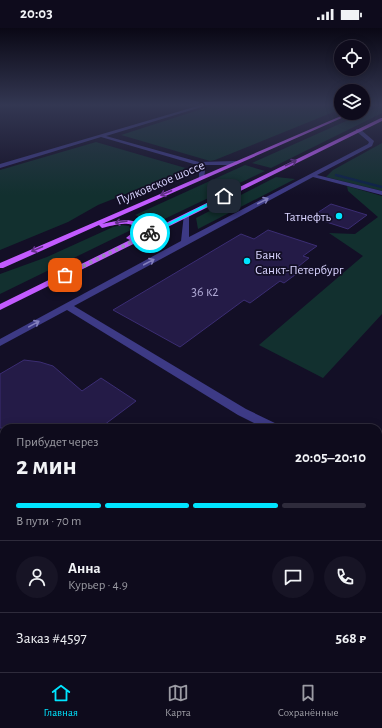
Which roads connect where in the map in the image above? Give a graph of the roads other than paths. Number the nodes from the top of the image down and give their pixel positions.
1 (104, 135) edge
2 (300, 135) edge
3 (348, 135) edge
4 (365, 135) edge
5 (101, 136) junction
6 (236, 163) junction
7 (199, 164) junction
8 (0, 166) edge
9 (312, 175) junction
10 (202, 178) junction
11 (382, 193) edge
12 (186, 215) junction
13 (73, 234) junction
14 (185, 242) junction
15 (118, 249) junction
16 (0, 266) edge
17 (67, 306) junction
18 (0, 307) edge
19 (0, 343) edge
20 (267, 424) edge

1 - 5 street
2 - 6 main road, Пулковское шоссе
12 -> 3 main road
4 - 9 street
5 - 7 street
5 - 8 street
6 - 7 street
6 - 10 main road, Пулковское шоссе
7 - 10 street
9 - 11 street
14 -> 9 street
10 -> 13 main road, Пулковское шоссе
12 - 14 street
12 - 15 main road
15 -> 13 main road
13 -> 16 main road, Пулковское шоссе
17 -> 14 street
15 - 18 main road
19 -> 17 street
17 - 20 street

